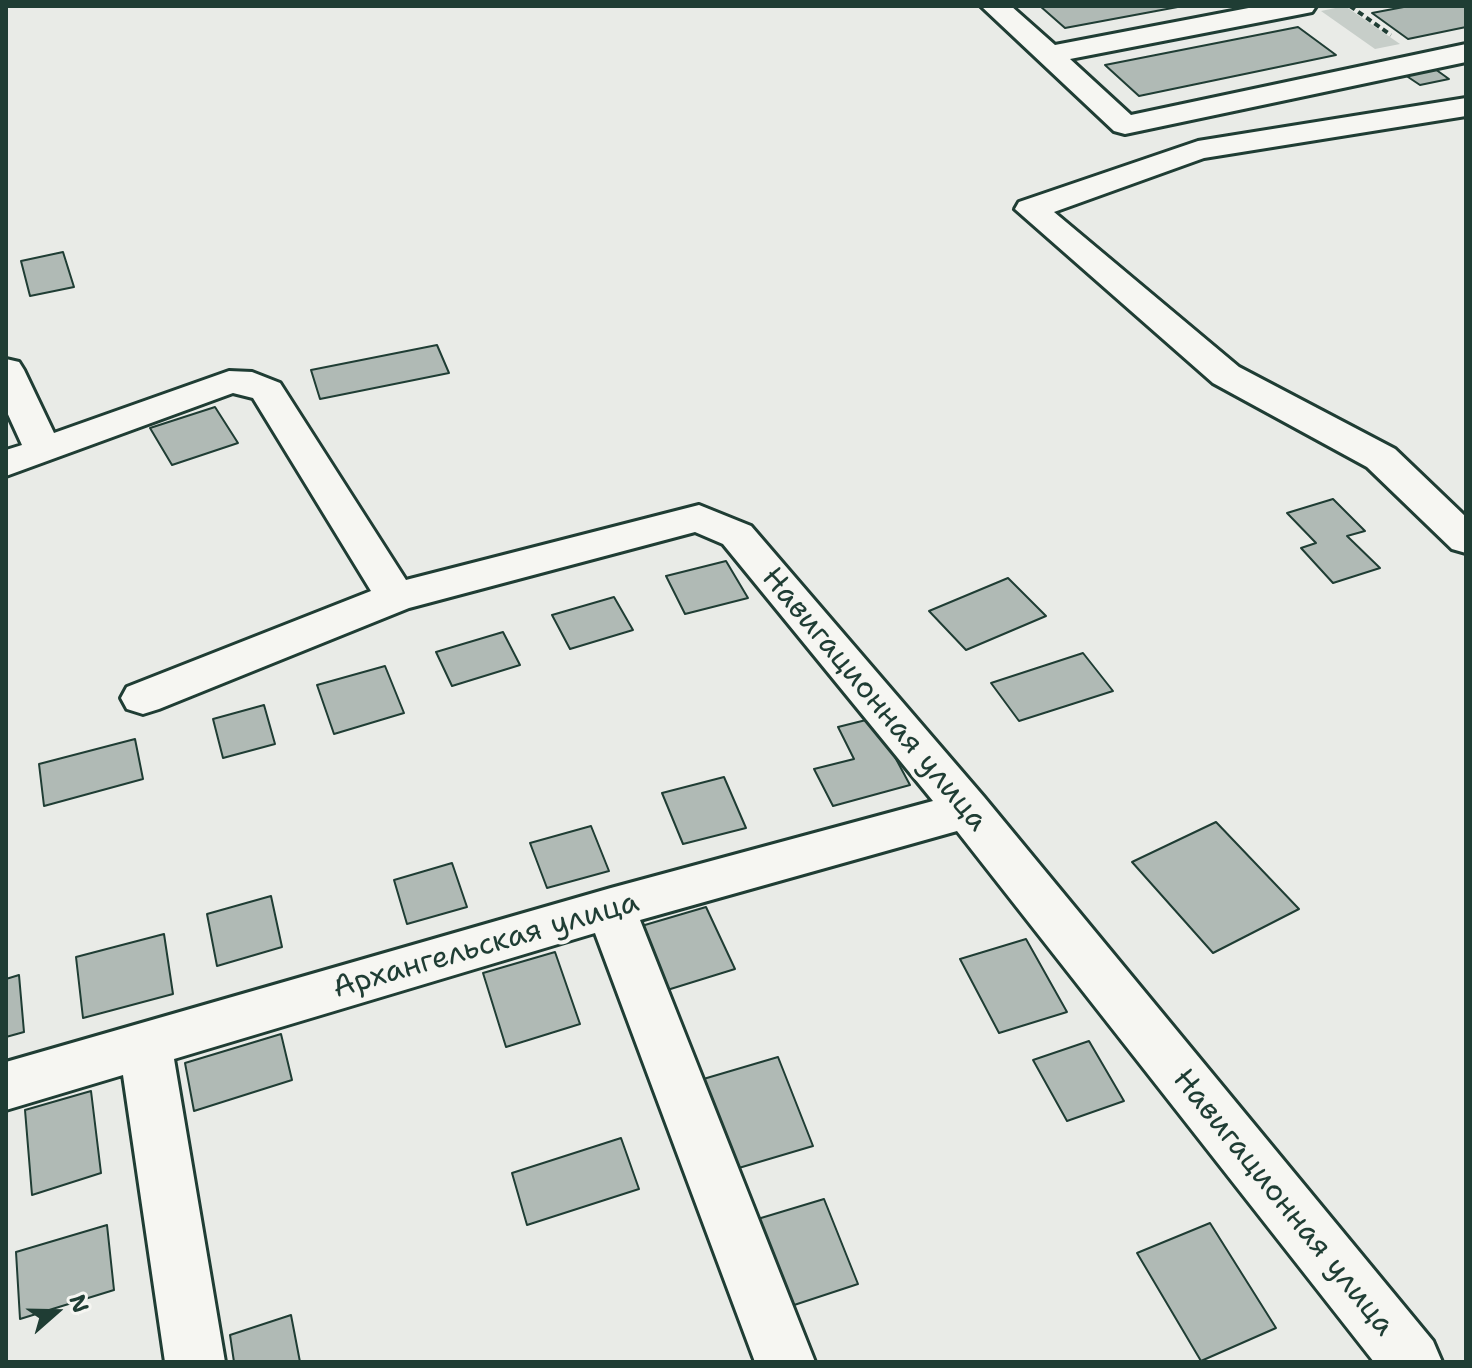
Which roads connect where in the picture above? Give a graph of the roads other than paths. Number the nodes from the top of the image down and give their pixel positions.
1 (995, 6) edge
2 (1302, 6) edge
3 (1466, 53) edge
4 (1049, 55) junction
5 (1466, 107) edge
6 (6, 370) edge
7 (43, 449) junction
8 (6, 464) edge
9 (1466, 540) edge
10 (396, 597) junction
11 (143, 698) dead end
12 (967, 810) junction
13 (611, 908) junction
14 (145, 1046) junction
15 (6, 1086) edge
16 (195, 1362) edge
17 (785, 1362) edge
18 (1412, 1362) edge

1 - 4 street
2 - 4 street
3 - 4 street
5 - 9 street
6 - 7 street
7 - 8 street
7 - 10 street
10 - 11 street, Навигационная улица
10 - 12 street, Навигационная улица
12 - 13 street, Архангельская улица
12 - 18 street, Навигационная улица
13 - 14 street, Архангельская улица
13 - 17 street
14 - 15 street, Архангельская улица
14 - 16 street

